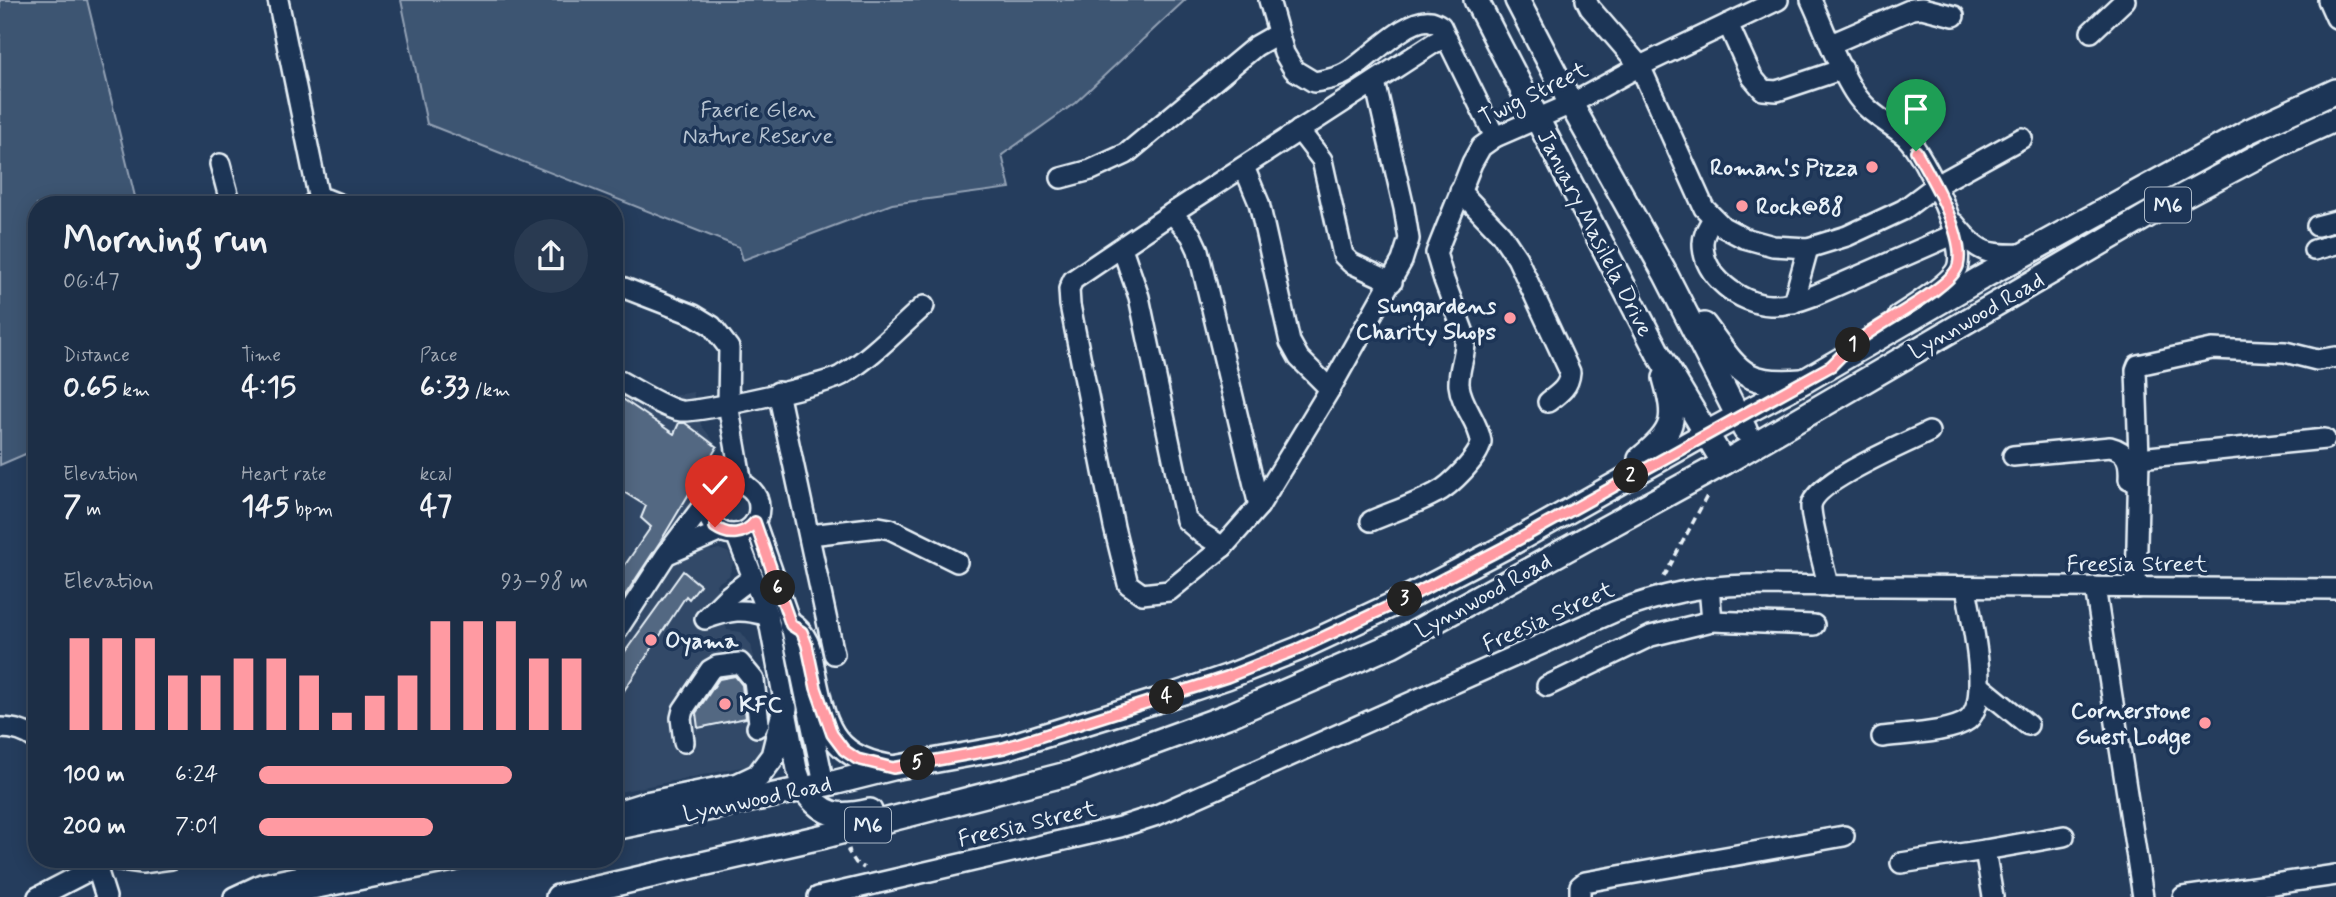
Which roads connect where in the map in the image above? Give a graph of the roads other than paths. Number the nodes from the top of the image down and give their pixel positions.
1 (278, 0) edge
2 (1269, 0) edge
3 (1476, 0) edge
4 (1517, 0) edge
5 (1586, 0) edge
6 (1778, 0) edge
7 (1811, 0) edge
8 (2125, 0) edge
9 (2328, 0) edge
10 (1954, 16) dead end
11 (2336, 18) edge
12 (1728, 24) junction
13 (2091, 32) dead end
14 (1277, 34) junction
15 (1446, 37) junction
16 (1832, 44) junction
17 (1640, 66) junction
18 (1843, 69) junction
19 (1375, 82) junction
20 (2336, 91) edge
21 (1571, 104) junction
22 (2336, 119) edge
23 (1538, 120) junction
24 (1299, 130) junction
25 (1495, 137) junction
26 (2022, 138) dead end
27 (220, 164) dead end
28 (1244, 167) junction
29 (1061, 178) dead end
30 (1935, 186) junction
31 (1461, 191) junction
32 (229, 196) edge
33 (314, 196) edge
34 (1172, 213) junction
35 (1713, 218) junction
36 (1953, 226) junction
37 (2336, 244) edge
38 (1122, 248) junction
39 (1808, 248) junction
40 (2314, 250) dead end
41 (2026, 254) junction
42 (1666, 275) junction
43 (1392, 282) junction
44 (623, 287) edge
45 (1793, 303) junction
46 (924, 306) dead end
47 (1658, 353) junction
48 (2336, 357) edge
49 (1831, 366) junction
50 (1806, 380) junction
51 (623, 383) edge
52 (1330, 389) junction
53 (778, 392) junction
54 (1548, 402) dead end
55 (728, 404) junction
56 (1740, 417) junction
57 (1929, 432) dead end
58 (1707, 433) junction
59 (732, 435) junction
60 (2325, 439) dead end
61 (1752, 447) junction
62 (2014, 456) dead end
63 (2138, 458) junction
64 (1724, 463) junction
65 (742, 484) junction
66 (713, 492) junction
67 (1259, 506) junction
68 (1576, 507) junction
69 (755, 522) junction
70 (1371, 522) dead end
71 (728, 532) junction
72 (810, 536) junction
73 (1223, 547) junction
74 (666, 555) junction
75 (957, 562) dead end
76 (753, 577) junction
77 (1828, 586) junction
78 (1709, 587) junction
79 (1966, 587) junction
80 (2095, 587) junction
81 (2132, 588) junction
82 (2336, 589) edge
83 (768, 616) junction
84 (623, 621) edge
85 (1712, 621) junction
86 (791, 625) junction
87 (1814, 625) dead end
88 (834, 654) dead end
89 (1547, 686) dead end
90 (1980, 686) junction
91 (785, 708) junction
92 (2028, 725) dead end
93 (757, 727) dead end
94 (5, 728) edge
95 (28, 734) edge
96 (1172, 735) junction
97 (1882, 737) dead end
98 (684, 742) dead end
99 (893, 768) junction
100 (814, 787) junction
101 (623, 811) edge
102 (828, 812) junction
103 (623, 826) edge
104 (1844, 836) dead end
105 (2064, 836) dead end
106 (774, 846) junction
107 (1985, 850) junction
108 (1901, 863) dead end
109 (90, 868) edge
110 (102, 868) edge
111 (338, 868) edge
112 (408, 868) edge
113 (2336, 875) edge
114 (37, 897) edge
115 (106, 897) edge
116 (234, 897) edge
117 (262, 897) edge
118 (558, 897) edge
119 (818, 897) edge
120 (1580, 897) edge
121 (1993, 897) edge
122 (2143, 897) edge
123 (2183, 897) edge

1 - 33 street
2 - 14 street
3 - 23 main road, January Masilela Drive
4 - 21 main road, January Masilela Drive
5 - 17 street
6 - 12 street, Twig Street
7 - 16 street
8 - 13 street
9 - 11 street
10 - 16 street
12 - 17 street, Twig Street
12 - 18 street
14 - 15 street
14 - 29 street
15 - 19 street
15 - 25 street
16 - 18 street
17 - 21 street, Twig Street
17 - 35 street
18 - 30 street
19 - 24 street
19 - 43 street
20 - 41 main road, Lynnwood Road / M6
21 - 23 street, Twig Street
21 - 42 main road, January Masilela Drive
22 - 61 main road, Lynnwood Road / M6
23 - 25 street, Twig Street
23 - 47 main road, January Masilela Drive
24 - 28 street
24 - 43 street
25 - 31 street, Twig Street
26 - 30 street
27 - 32 street
28 - 34 street
28 - 52 street
30 - 36 street
30 - 39 street
31 - 54 street
31 - 70 street, Twig Street
34 - 38 street
34 - 67 street
35 - 39 street
35 - 45 street
36 - 41 street
36 - 45 street
36 - 49 street
37 - 40 street
38 - 73 street
38 - 73 street
39 - 45 street
41 - 49 main road, Lynnwood Road / M6
42 - 50 main road
42 - 56 main road, January Masilela Drive
43 - 52 street
44 - 55 street
46 - 53 street
47 - 58 main road, January Masilela Drive
47 - 68 main road
48 - 63 street
49 - 50 main road, Lynnwood Road / M6
50 - 56 main road, Lynnwood Road / M6
51 - 55 street
52 - 67 street
53 - 55 street
53 - 72 street
55 - 59 street
56 - 58 main road, Lynnwood Road / M6
56 - 61 main road, January Masilela Drive
57 - 77 street
58 - 64 main road, January Masilela Drive
58 - 68 main road, Lynnwood Road / M6
59 - 65 street
59 - 66 street
60 - 63 street
61 - 64 main road, Lynnwood Road / M6
62 - 81 street
63 - 81 street
64 - 96 main road, Lynnwood Road / M6
65 - 66 street
65 - 69 street
66 - 71 street
66 - 74 street
67 - 73 street
68 - 99 main road, Lynnwood Road / M6
69 - 71 street
69 - 86 street
71 - 74 street
71 - 76 street
72 - 75 street
72 - 88 street
74 - 84 street
76 - 83 street
76 - 83 street
77 - 78 street, Freesia Street
77 - 79 street, Freesia Street
78 - 85 street
78 - 119 street, Freesia Street
79 - 80 street, Freesia Street
79 - 90 street
80 - 81 street, Freesia Street
80 - 122 street
81 - 82 street, Freesia Street
83 - 91 street
85 - 87 street
85 - 89 street
86 - 99 main road
86 - 100 street
90 - 92 street
90 - 97 street
91 - 100 street
91 - 101 main road
93 - 98 street
94 - 95 street
96 - 102 main road
96 - 106 main road, Lynnwood Road / M6
99 - 100 main road, Lynnwood Road / M6
100 - 102 main road
100 - 103 main road, Lynnwood Road / M6
102 - 106 main road
104 - 120 street
105 - 107 street
106 - 118 main road, Lynnwood Road / M6
107 - 108 street
107 - 121 street
109 - 114 street
110 - 115 street
111 - 116 street
112 - 117 main road
113 - 123 street

